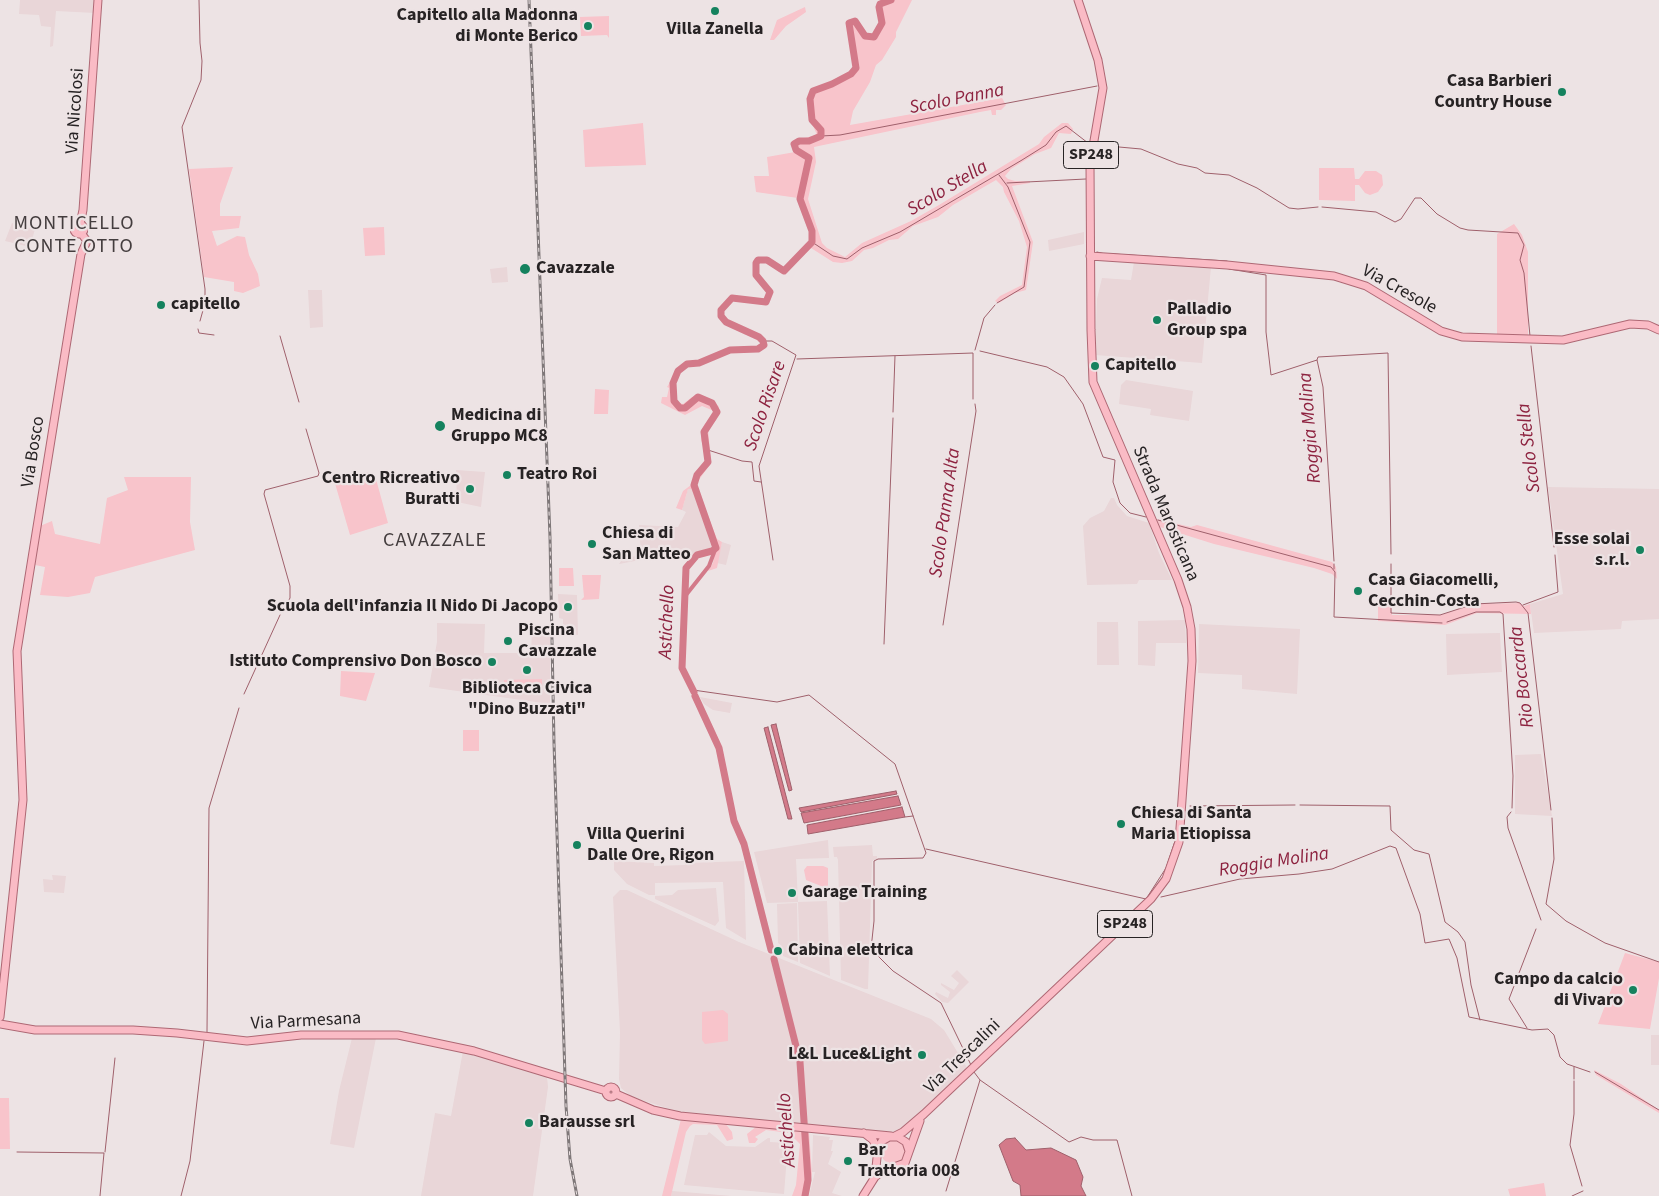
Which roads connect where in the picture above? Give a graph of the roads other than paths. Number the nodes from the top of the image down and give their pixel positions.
1 (98, 0) edge
2 (1078, 0) edge
3 (87, 241) joint
4 (1090, 256) junction
5 (1659, 330) edge
6 (0, 1017) edge
7 (1022, 1022) joint
8 (0, 1024) edge
9 (924, 1114) junction
10 (864, 1133) junction
11 (893, 1136) junction
12 (910, 1151) junction
13 (878, 1153) junction
14 (891, 1168) junction
15 (875, 1177) junction
16 (864, 1196) edge

1 - 3 main road, Via Nicolosi
2 - 4 main road, SP248
3 - 6 main road, Via Bosco
4 - 5 main road, Via Cresole
4 - 7 main road, Strada Marosticana / SP248
7 - 9 main road, Via Trescalini / SP248
8 - 10 main road, Via Parmesana
9 - 11 main road, Via Trescalini / SP248
9 - 12 main road, Via Trescalini / SP248
10 - 11 main road
10 - 13 main road
11 - 12 main road
11 - 13 main road, SP248
12 - 14 main road, SP248
13 - 14 main road
13 - 15 main road
14 - 15 main road, SP248
15 - 16 main road

